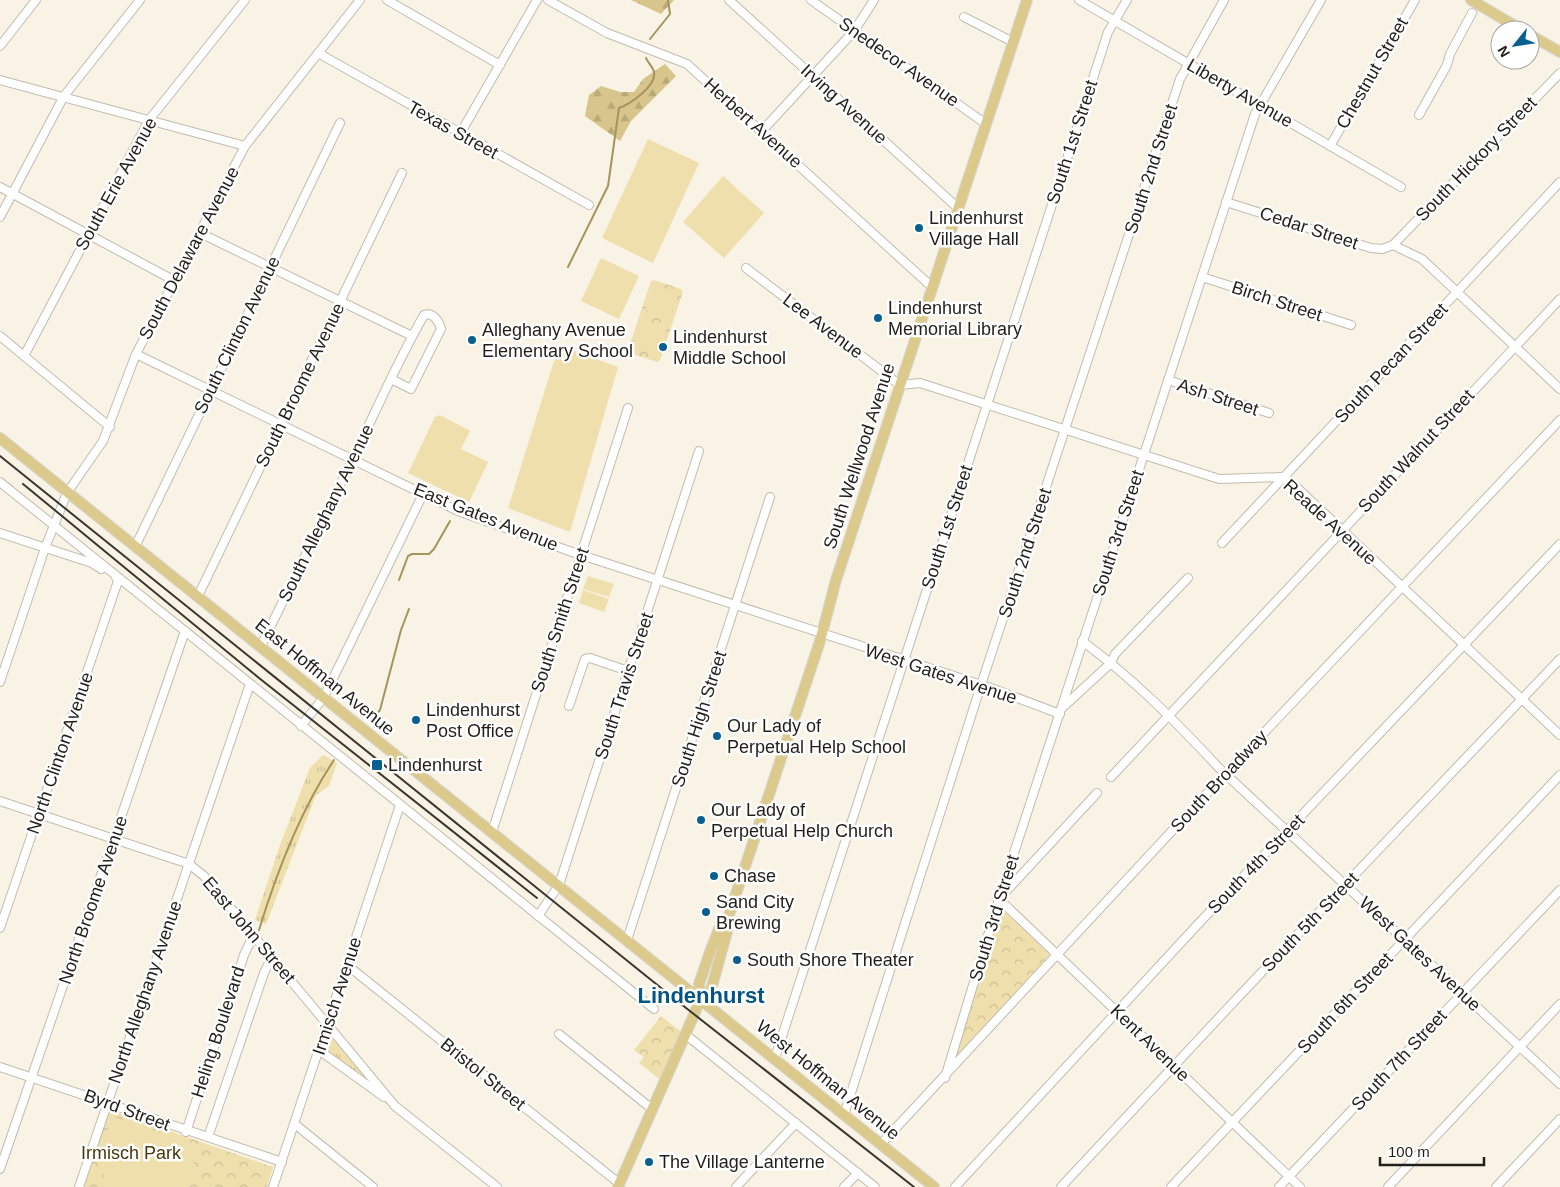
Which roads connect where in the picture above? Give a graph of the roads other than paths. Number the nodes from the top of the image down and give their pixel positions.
1 (36, 0) edge
2 (140, 0) edge
3 (245, 0) edge
4 (360, 0) edge
5 (387, 0) edge
6 (537, 0) edge
7 (548, 0) edge
8 (729, 0) edge
9 (811, 0) edge
10 (874, 0) edge
11 (1027, 0) edge
12 (1079, 0) edge
13 (1127, 0) edge
14 (1224, 0) edge
15 (1321, 0) edge
16 (1415, 0) edge
17 (1472, 1) edge
18 (1472, 13) dead end
19 (964, 17) dead end
20 (1505, 20) edge
21 (1115, 22) junction
22 (854, 31) junction
23 (1540, 40) edge
24 (1013, 42) junction
25 (0, 46) edge
26 (1560, 52) edge
27 (318, 53) junction
28 (1188, 63) junction
29 (500, 65) junction
30 (1560, 72) edge
31 (813, 75) junction
32 (0, 80) edge
33 (64, 96) junction
34 (1260, 105) junction
35 (1419, 115) dead end
36 (149, 120) junction
37 (340, 123) dead end
38 (986, 124) junction
39 (762, 131) junction
40 (460, 134) junction
41 (245, 146) junction
42 (1330, 146) junction
43 (402, 173) dead end
44 (1560, 182) edge
45 (1401, 186) dead end
46 (0, 187) edge
47 (12, 193) junction
48 (1226, 202) junction
49 (588, 205) dead end
50 (958, 208) junction
51 (0, 218) edge
52 (200, 232) junction
53 (88, 234) junction
54 (1393, 245) junction
55 (270, 267) junction
56 (746, 268) dead end
57 (1202, 277) junction
58 (175, 281) junction
59 (932, 287) junction
60 (1457, 292) junction
61 (1560, 298) edge
62 (340, 302) junction
63 (1351, 324) dead end
64 (0, 336) edge
65 (412, 336) junction
66 (1515, 346) junction
67 (136, 354) junction
68 (24, 356) junction
69 (391, 380) junction
70 (1168, 380) junction
71 (900, 385) junction
72 (1560, 388) edge
73 (210, 391) junction
74 (987, 404) junction
75 (628, 408) dead end
76 (1269, 413) dead end
77 (1560, 420) edge
78 (281, 426) junction
79 (110, 427) junction
80 (1065, 429) junction
81 (0, 438) edge
82 (698, 451) dead end
83 (1144, 454) junction
84 (352, 460) junction
85 (1282, 477) junction
86 (0, 482) edge
87 (67, 493) junction
88 (423, 494) junction
89 (770, 497) dead end
90 (54, 526) junction
91 (1341, 530) junction
92 (0, 533) edge
93 (1222, 543) dead end
94 (1560, 544) edge
95 (134, 547) junction
96 (46, 548) junction
97 (582, 555) junction
98 (119, 578) junction
99 (1188, 578) dead end
100 (657, 580) junction
101 (1402, 587) junction
102 (198, 596) junction
103 (735, 606) junction
104 (185, 631) junction
105 (822, 635) junction
106 (1082, 641) junction
107 (1464, 645) junction
108 (261, 646) junction
109 (1560, 659) edge
110 (904, 660) junction
111 (1111, 662) junction
112 (628, 672) junction
113 (0, 682) edge
114 (250, 684) junction
115 (981, 685) junction
116 (324, 697) junction
117 (1522, 699) junction
118 (569, 706) dead end
119 (1061, 711) junction
120 (1170, 714) junction
121 (301, 726) junction
122 (1560, 735) edge
123 (1225, 774) junction
124 (1560, 775) edge
125 (1112, 777) dead end
126 (1097, 793) dead end
127 (0, 801) edge
128 (400, 805) junction
129 (39, 814) junction
130 (492, 832) junction
131 (1287, 832) junction
132 (114, 839) junction
133 (189, 864) junction
134 (559, 885) junction
135 (1345, 885) junction
136 (1560, 890) edge
137 (999, 900) junction
138 (538, 916) junction
139 (0, 928) edge
140 (254, 934) junction
141 (627, 940) junction
142 (1404, 940) junction
143 (1056, 955) junction
144 (272, 957) junction
145 (347, 964) junction
146 (1462, 993) junction
147 (700, 998) junction
148 (1560, 1004) edge
149 (654, 1009) dead end
150 (1118, 1013) junction
151 (328, 1026) junction
152 (559, 1034) dead end
153 (685, 1034) junction
154 (1519, 1047) junction
155 (320, 1051) junction
156 (775, 1058) junction
157 (0, 1066) edge
158 (1175, 1067) junction
159 (32, 1078) junction
160 (945, 1078) junction
161 (1560, 1084) edge
162 (107, 1103) junction
163 (395, 1106) junction
164 (652, 1109) junction
165 (844, 1115) junction
166 (1560, 1119) edge
167 (1232, 1122) junction
168 (796, 1123) junction
169 (296, 1124) junction
170 (186, 1132) junction
171 (208, 1137) junction
172 (881, 1144) junction
173 (282, 1162) junction
174 (0, 1170) edge
175 (858, 1173) junction
176 (1289, 1176) junction
177 (619, 1185) edge
178 (78, 1187) edge
179 (273, 1187) edge
180 (373, 1187) edge
181 (497, 1187) edge
182 (736, 1187) edge
183 (844, 1187) edge
184 (875, 1187) edge
185 (934, 1187) edge
186 (955, 1187) edge
187 (1061, 1187) edge
188 (1171, 1187) edge
189 (1279, 1187) edge
190 (1300, 1187) edge
191 (1388, 1187) edge
192 (1496, 1187) edge

1 - 25 street
2 - 33 street
3 - 36 street, South Erie Avenue
4 - 27 street, South Delaware Avenue
5 - 29 street
6 - 29 street
7 - 39 street, Herbert Avenue
8 - 31 street, Irving Avenue
9 - 22 street, Snedecor Avenue
10 - 22 street
11 - 24 main road, South Wellwood Avenue
12 - 21 street, Liberty Avenue
13 - 21 street, South 1st Street
14 - 28 street, South 2nd Street
15 - 34 street, South 3rd Street
16 - 42 street, Chestnut Street
17 - 20 main road
18 - 35 street
19 - 24 street
21 - 28 street, Liberty Avenue
21 - 74 street, South 1st Street
22 - 31 street
22 - 38 street, Snedecor Avenue
23 - 26 main road
24 - 38 main road, South Wellwood Avenue
27 - 40 street, Texas Street
27 - 41 street, South Delaware Avenue
28 - 34 street, Liberty Avenue
28 - 80 street, South 2nd Street
29 - 40 street
30 - 54 street, South Hickory Street
31 - 39 street
31 - 50 street, Irving Avenue
32 - 33 street
33 - 36 street
33 - 47 street
34 - 42 street, Liberty Avenue
34 - 48 street, South 3rd Street
36 - 41 street
36 - 53 street, South Erie Avenue
37 - 55 street, South Clinton Avenue
38 - 50 main road, South Wellwood Avenue
39 - 59 street, Herbert Avenue
40 - 49 street, Texas Street
41 - 52 street, South Delaware Avenue
42 - 45 street, Liberty Avenue
43 - 62 street, South Broome Avenue
44 - 60 street, South Pecan Street
46 - 47 street
47 - 51 street
47 - 53 street
48 - 54 street, Cedar Street
48 - 57 street, South 3rd Street
50 - 59 main road, South Wellwood Avenue
52 - 55 street
52 - 58 street, South Delaware Avenue
53 - 58 street
53 - 68 street, South Erie Avenue
54 - 60 street
55 - 62 street
55 - 73 street, South Clinton Avenue
56 - 71 street, Lee Avenue
57 - 63 street, Birch Street
57 - 70 street, South 3rd Street
58 - 67 street, South Delaware Avenue
59 - 71 main road, South Wellwood Avenue
60 - 66 street
60 - 85 street, South Pecan Street
61 - 66 street, South Walnut Street
62 - 65 street
62 - 78 street, South Broome Avenue
64 - 68 street
65 - 69 street, South Alleghany Avenue
65 - 69 street, South Alleghany Avenue
66 - 72 street
66 - 91 street, South Walnut Street
67 - 73 street, East Gates Avenue
67 - 79 street, South Delaware Avenue
68 - 79 street
69 - 84 street, South Alleghany Avenue
70 - 76 street, Ash Street
70 - 83 street, South 3rd Street
71 - 74 street, Reade Avenue
71 - 105 main road, South Wellwood Avenue
73 - 78 street, East Gates Avenue
73 - 95 street, South Clinton Avenue
74 - 80 street, Reade Avenue
74 - 110 street, South 1st Street
75 - 97 street, South Smith Street
77 - 101 street, South Broadway
78 - 84 street, East Gates Avenue
78 - 102 street, South Broome Avenue
79 - 87 street, South Delaware Avenue
80 - 83 street, Reade Avenue
80 - 115 street, South 2nd Street
81 - 87 main road, East Hoffman Avenue
82 - 100 street, South Travis Street
83 - 85 street, Reade Avenue
83 - 106 street, South 3rd Street
84 - 88 street, East Gates Avenue
84 - 108 street, South Alleghany Avenue
85 - 91 street, Reade Avenue
85 - 93 street, South Pecan Street
86 - 90 street
87 - 90 street, South Delaware Avenue
87 - 95 main road, East Hoffman Avenue
88 - 97 street, East Gates Avenue
88 - 116 street
89 - 103 street, South High Street
90 - 96 street, South Delaware Avenue
90 - 98 street
91 - 101 street, Reade Avenue
91 - 120 street, South Walnut Street
92 - 96 street
94 - 107 street, South 4th Street
95 - 102 main road, East Hoffman Avenue
96 - 98 street
96 - 113 street, South Delaware Avenue
97 - 100 street, East Gates Avenue
97 - 130 street, South Smith Street
98 - 104 street
98 - 129 street, North Clinton Avenue
99 - 111 street
100 - 103 street, East Gates Avenue
100 - 112 street, South Travis Street
101 - 107 street, Reade Avenue
101 - 123 street, South Broadway
102 - 108 main road, East Hoffman Avenue
103 - 105 street, East Gates Avenue
103 - 141 street, South High Street
104 - 114 street
104 - 132 street, North Broome Avenue
105 - 110 street, West Gates Avenue
105 - 147 main road, South Wellwood Avenue
106 - 111 street, West Gates Avenue
106 - 119 street, South 3rd Street
107 - 117 street, Reade Avenue
107 - 131 street, South 4th Street
108 - 116 main road, East Hoffman Avenue
109 - 117 street, South 5th Street
110 - 115 street, West Gates Avenue
110 - 156 street, South 1st Street
111 - 119 street
111 - 120 street, West Gates Avenue
112 - 118 street
112 - 134 street, South Travis Street
114 - 121 street
114 - 133 street, North Alleghany Avenue
115 - 119 street, West Gates Avenue
115 - 165 street, South 2nd Street
116 - 121 street
116 - 130 main road, East Hoffman Avenue
117 - 122 street, Reade Avenue
117 - 135 street, South 5th Street
119 - 137 street, South 3rd Street
120 - 123 street, West Gates Avenue
120 - 125 street, South Walnut Street
121 - 128 street
123 - 131 street, West Gates Avenue
123 - 143 street, South Broadway
124 - 142 street, South 6th Street
126 - 137 street
127 - 129 street, East John Street
128 - 138 street
128 - 145 street, Irmisch Avenue
129 - 132 street, East John Street
129 - 139 street, North Clinton Avenue
130 - 134 main road, East Hoffman Avenue
131 - 135 street, West Gates Avenue
131 - 150 street, South 4th Street
132 - 133 street, East John Street
132 - 159 street, North Broome Avenue
133 - 140 street, East John Street
133 - 162 street, North Alleghany Avenue
134 - 138 street, South Travis Street
134 - 141 main road, East Hoffman Avenue
135 - 142 street, West Gates Avenue
135 - 158 street, South 5th Street
136 - 146 street, South 7th Street
137 - 143 street, Kent Avenue
137 - 160 street, South 3rd Street
138 - 149 street
140 - 144 street, East John Street
140 - 170 street, Heling Boulevard
141 - 147 main road, East Hoffman Avenue
142 - 146 street, West Gates Avenue
142 - 167 street, South 6th Street
143 - 150 street, Kent Avenue
143 - 160 street, South Broadway
144 - 151 street, East John Street
144 - 171 street, Heling Boulevard
145 - 151 street, Irmisch Avenue
145 - 177 street, Bristol Street
146 - 154 street, West Gates Avenue
146 - 176 street, South 7th Street
147 - 153 main road, South Wellwood Avenue
147 - 156 main road, West Hoffman Avenue
148 - 154 street
150 - 158 street, Kent Avenue
150 - 186 street, South 4th Street
151 - 155 street, Irmisch Avenue
151 - 163 street, East John Street
152 - 164 street
153 - 164 main road, South Wellwood Avenue
153 - 168 street
154 - 161 street, West Gates Avenue
154 - 191 street
155 - 163 street, East John Street
155 - 169 street, Irmisch Avenue
156 - 165 main road, West Hoffman Avenue
157 - 159 street, Byrd Street
158 - 167 street, Kent Avenue
158 - 187 street, South 5th Street
159 - 162 street, Byrd Street
159 - 174 street, North Broome Avenue
160 - 172 street, South Broadway
162 - 170 street, Byrd Street
162 - 178 street, North Alleghany Avenue
163 - 181 street, East John Street
164 - 177 main road, South Wellwood Avenue
165 - 172 main road, West Hoffman Avenue
166 - 192 street
167 - 176 street, Kent Avenue
167 - 188 street, South 6th Street
168 - 175 street
168 - 182 street
169 - 173 street, Irmisch Avenue
169 - 180 street
170 - 171 street, Byrd Street
171 - 173 street, Byrd Street
172 - 185 main road, West Hoffman Avenue
173 - 179 street, Irmisch Avenue
175 - 183 street
175 - 184 street
176 - 189 street, South 7th Street
176 - 190 street, Kent Avenue

